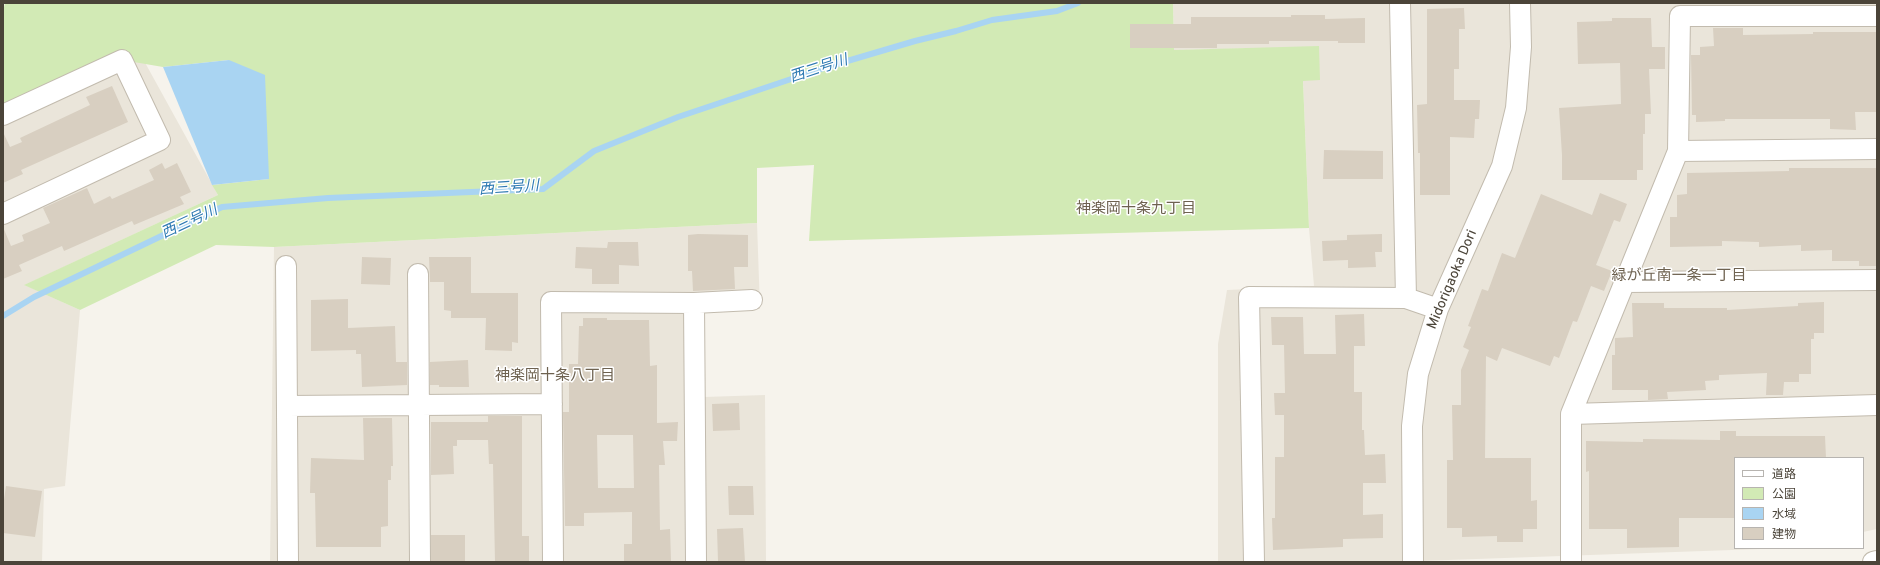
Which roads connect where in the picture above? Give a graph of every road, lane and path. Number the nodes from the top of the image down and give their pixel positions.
1 (1400, 3) edge
2 (1520, 3) edge
3 (1877, 16) edge
4 (3, 115) edge
5 (1877, 149) edge
6 (1678, 151) junction
7 (3, 214) edge
8 (286, 266) dead end
9 (418, 274) dead end
10 (1877, 280) edge
11 (1625, 282) junction
12 (1406, 298) junction
13 (752, 300) dead end
14 (694, 303) junction
15 (1438, 309) junction
16 (552, 404) junction
17 (419, 405) junction
18 (1877, 405) edge
19 (287, 406) junction
20 (1571, 414) junction
21 (1877, 561) edge
22 (288, 562) edge
23 (420, 562) edge
24 (553, 562) edge
25 (696, 562) edge
26 (1254, 562) edge
27 (1413, 562) edge
28 (1571, 562) edge
29 (1873, 562) edge

1 - 12 street
2 - 15 street, Midorigaoka Dori
3 - 6 street
4 - 7 street
5 - 6 street
6 - 11 street
8 - 19 street
9 - 17 street
10 - 11 street
11 - 20 street
12 - 15 street
12 - 26 street
13 - 14 street
14 - 16 street
14 - 25 street
15 - 27 street, Midorigaoka Dori
16 - 17 street
16 - 24 street
17 - 19 street
17 - 23 street
18 - 20 street
19 - 22 street
20 - 28 street
21 - 29 street

